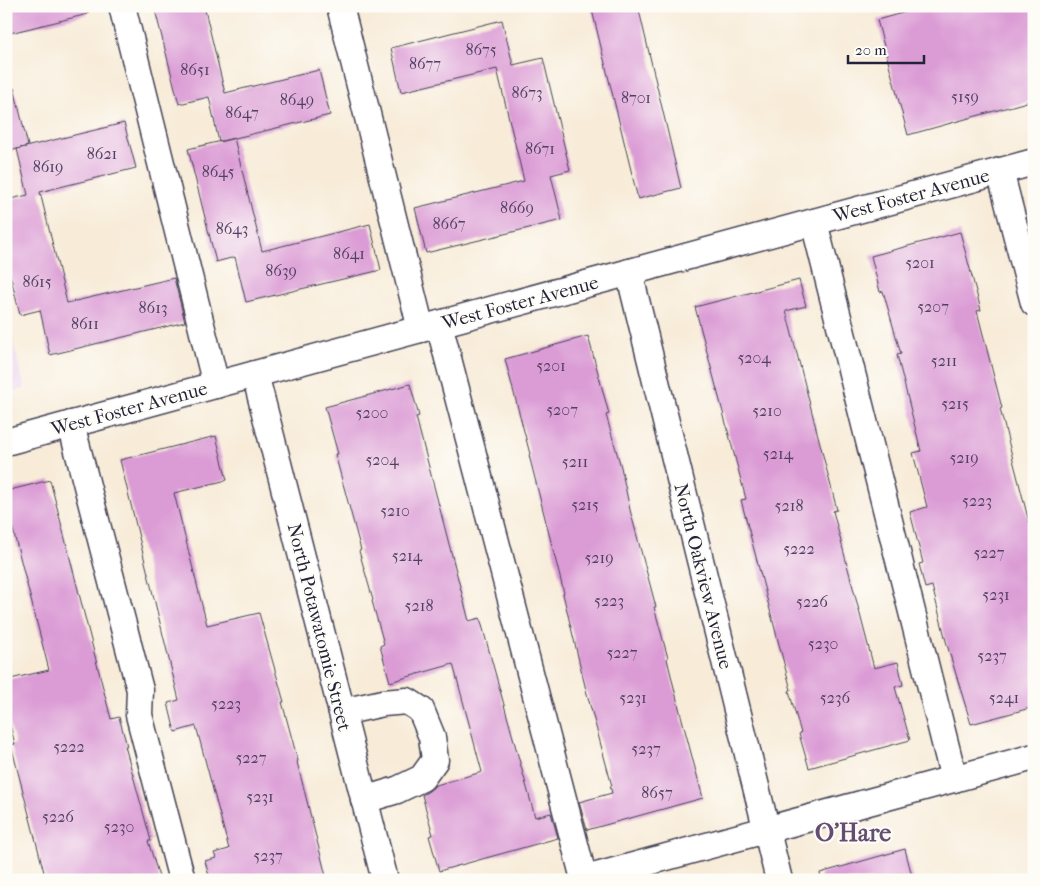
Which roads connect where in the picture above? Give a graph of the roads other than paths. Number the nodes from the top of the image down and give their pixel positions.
1 (122, 6) edge
2 (340, 6) edge
3 (1034, 162) edge
4 (1000, 171) junction
5 (814, 222) junction
6 (630, 272) junction
7 (1034, 304) edge
8 (430, 327) junction
9 (255, 374) junction
10 (216, 385) junction
11 (71, 424) junction
12 (6, 442) edge
13 (342, 712) junction
14 (1034, 757) edge
15 (954, 779) junction
16 (364, 800) junction
17 (767, 830) junction
18 (583, 879) edge
19 (182, 880) edge
20 (385, 880) edge
21 (779, 880) edge

1 - 10 street
2 - 8 street
3 - 4 street, West Foster Avenue
4 - 5 street, West Foster Avenue
4 - 7 street
5 - 6 street, West Foster Avenue
5 - 15 street
6 - 8 street, West Foster Avenue
6 - 17 street, North Oakview Avenue
8 - 9 street, West Foster Avenue
8 - 18 street
9 - 10 street, West Foster Avenue
9 - 13 street, North Potawatomie Street
10 - 11 street, West Foster Avenue
11 - 12 street, West Foster Avenue
11 - 19 street
13 - 16 street, North Potawatomie Street
13 - 16 street
14 - 15 street
15 - 17 street
16 - 20 street, North Potawatomie Street
17 - 18 street
17 - 21 street, North Oakview Avenue

